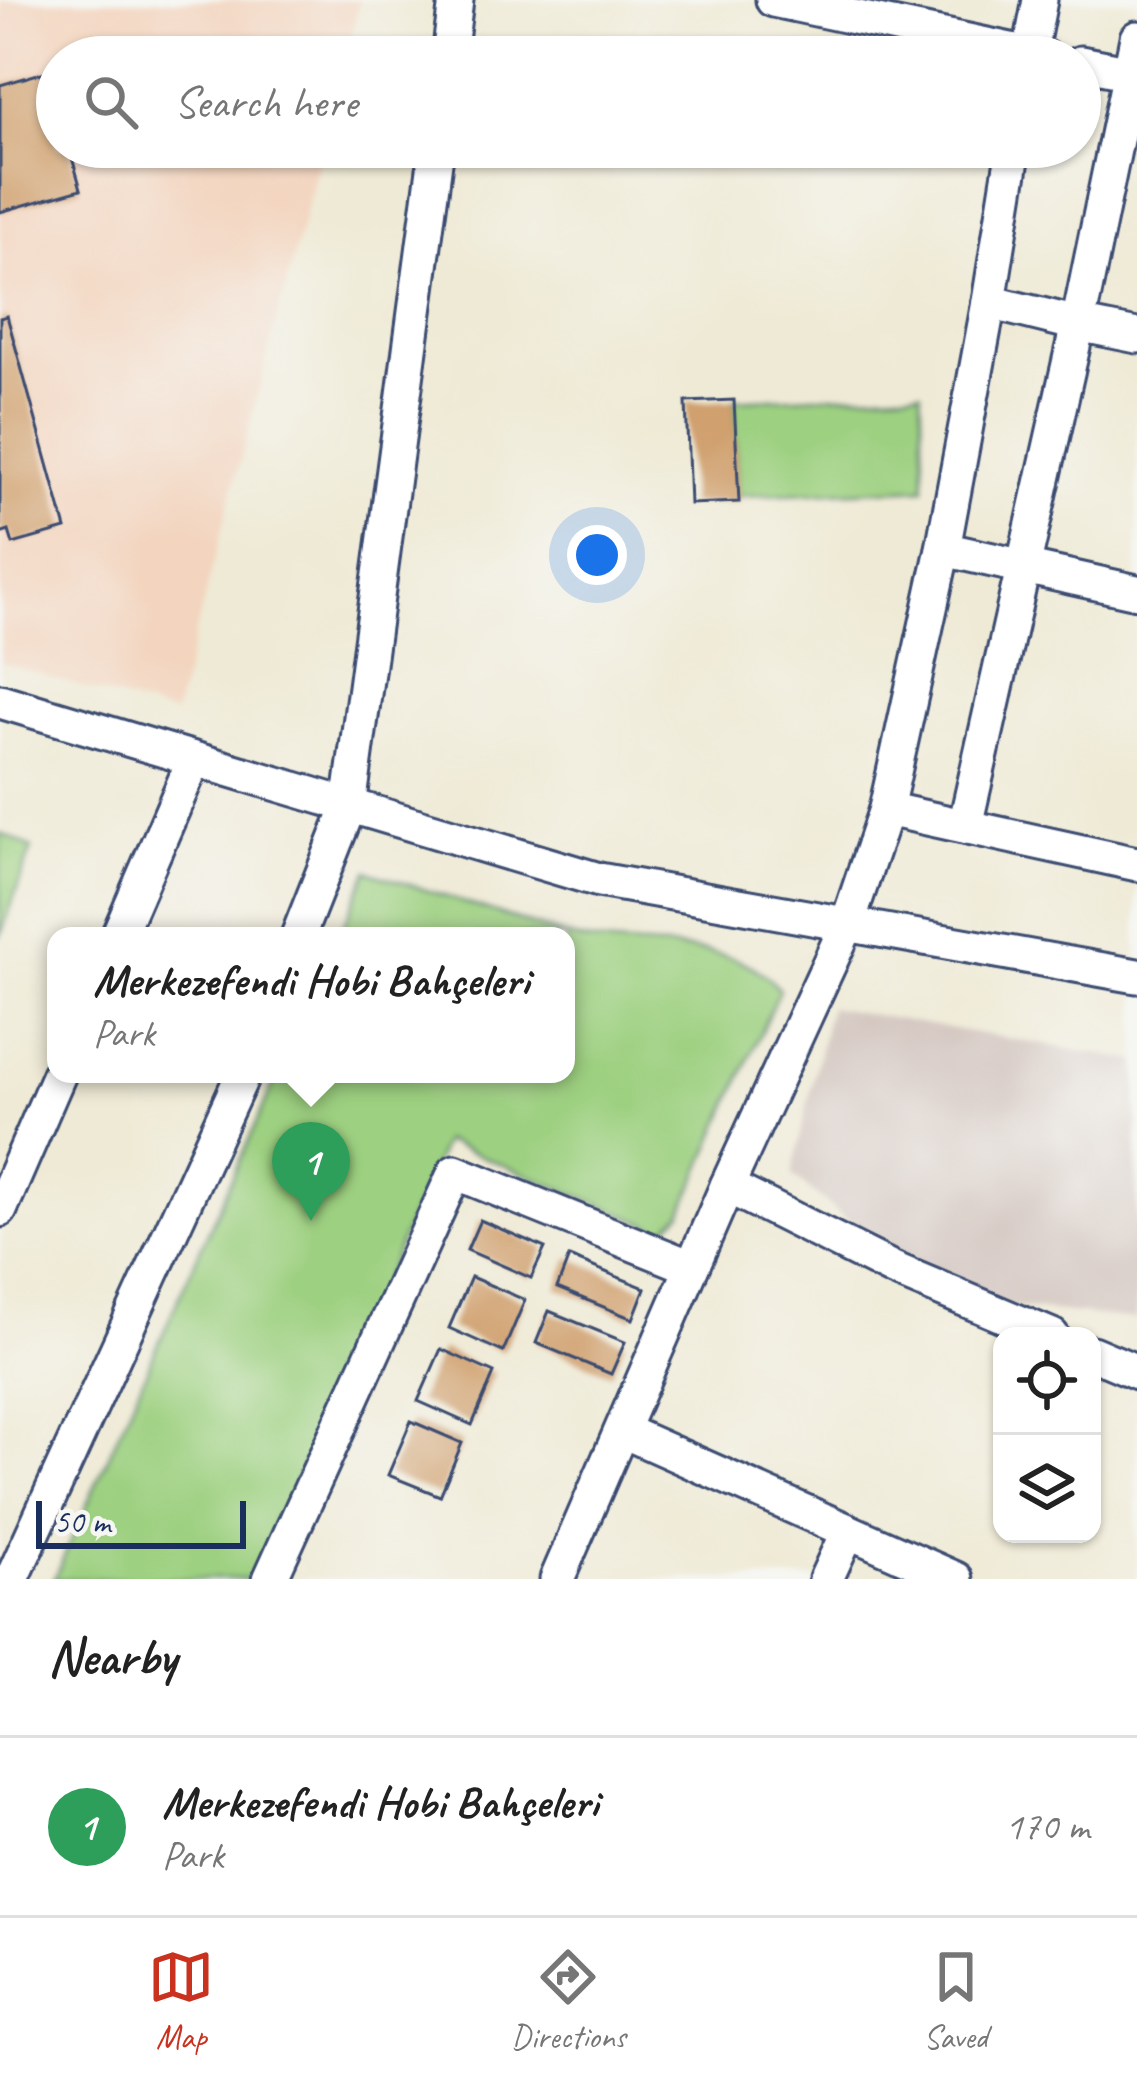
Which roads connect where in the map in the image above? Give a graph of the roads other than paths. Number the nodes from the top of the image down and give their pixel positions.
1 (456, 0) edge
2 (773, 0) edge
3 (1040, 0) edge
4 (452, 36) edge
5 (941, 36) edge
6 (1036, 36) edge
7 (1137, 38) edge
8 (1101, 68) edge
9 (1133, 73) edge
10 (434, 168) edge
11 (1010, 168) edge
12 (988, 302) junction
13 (1078, 324) junction
14 (1137, 336) edge
15 (943, 549) junction
16 (1023, 566) junction
17 (1137, 592) edge
18 (0, 701) edge
19 (194, 760) junction
20 (349, 807) junction
21 (886, 809) junction
22 (965, 826) junction
23 (1137, 864) edge
24 (847, 925) junction
25 (122, 927) edge
26 (302, 927) edge
27 (1137, 976) edge
28 (54, 1083) edge
29 (237, 1083) edge
30 (727, 1186) junction
31 (0, 1210) edge
32 (691, 1268) junction
33 (1031, 1327) edge
34 (1101, 1357) edge
35 (1137, 1372) edge
36 (623, 1431) junction
37 (848, 1531) junction
38 (18, 1576) edge
39 (270, 1579) edge
40 (557, 1579) edge
41 (826, 1579) edge
42 (956, 1579) edge

1 - 4 street
2 - 5 street
3 - 6 street
7 - 9 street
8 - 9 street
9 - 13 street
10 - 20 street
11 - 12 street
12 - 13 street
12 - 15 street
13 - 14 street
13 - 16 street
15 - 16 street
15 - 21 street
16 - 17 street
16 - 22 street
18 - 19 street
19 - 20 street
19 - 25 street
20 - 24 street
20 - 26 street
21 - 22 street
21 - 24 street
22 - 23 street
24 - 27 street
24 - 30 street
28 - 31 street
29 - 38 street
30 - 32 street
30 - 33 street
32 - 36 street
32 - 39 street
34 - 35 street
36 - 37 street
36 - 40 street
37 - 41 street
37 - 42 street

